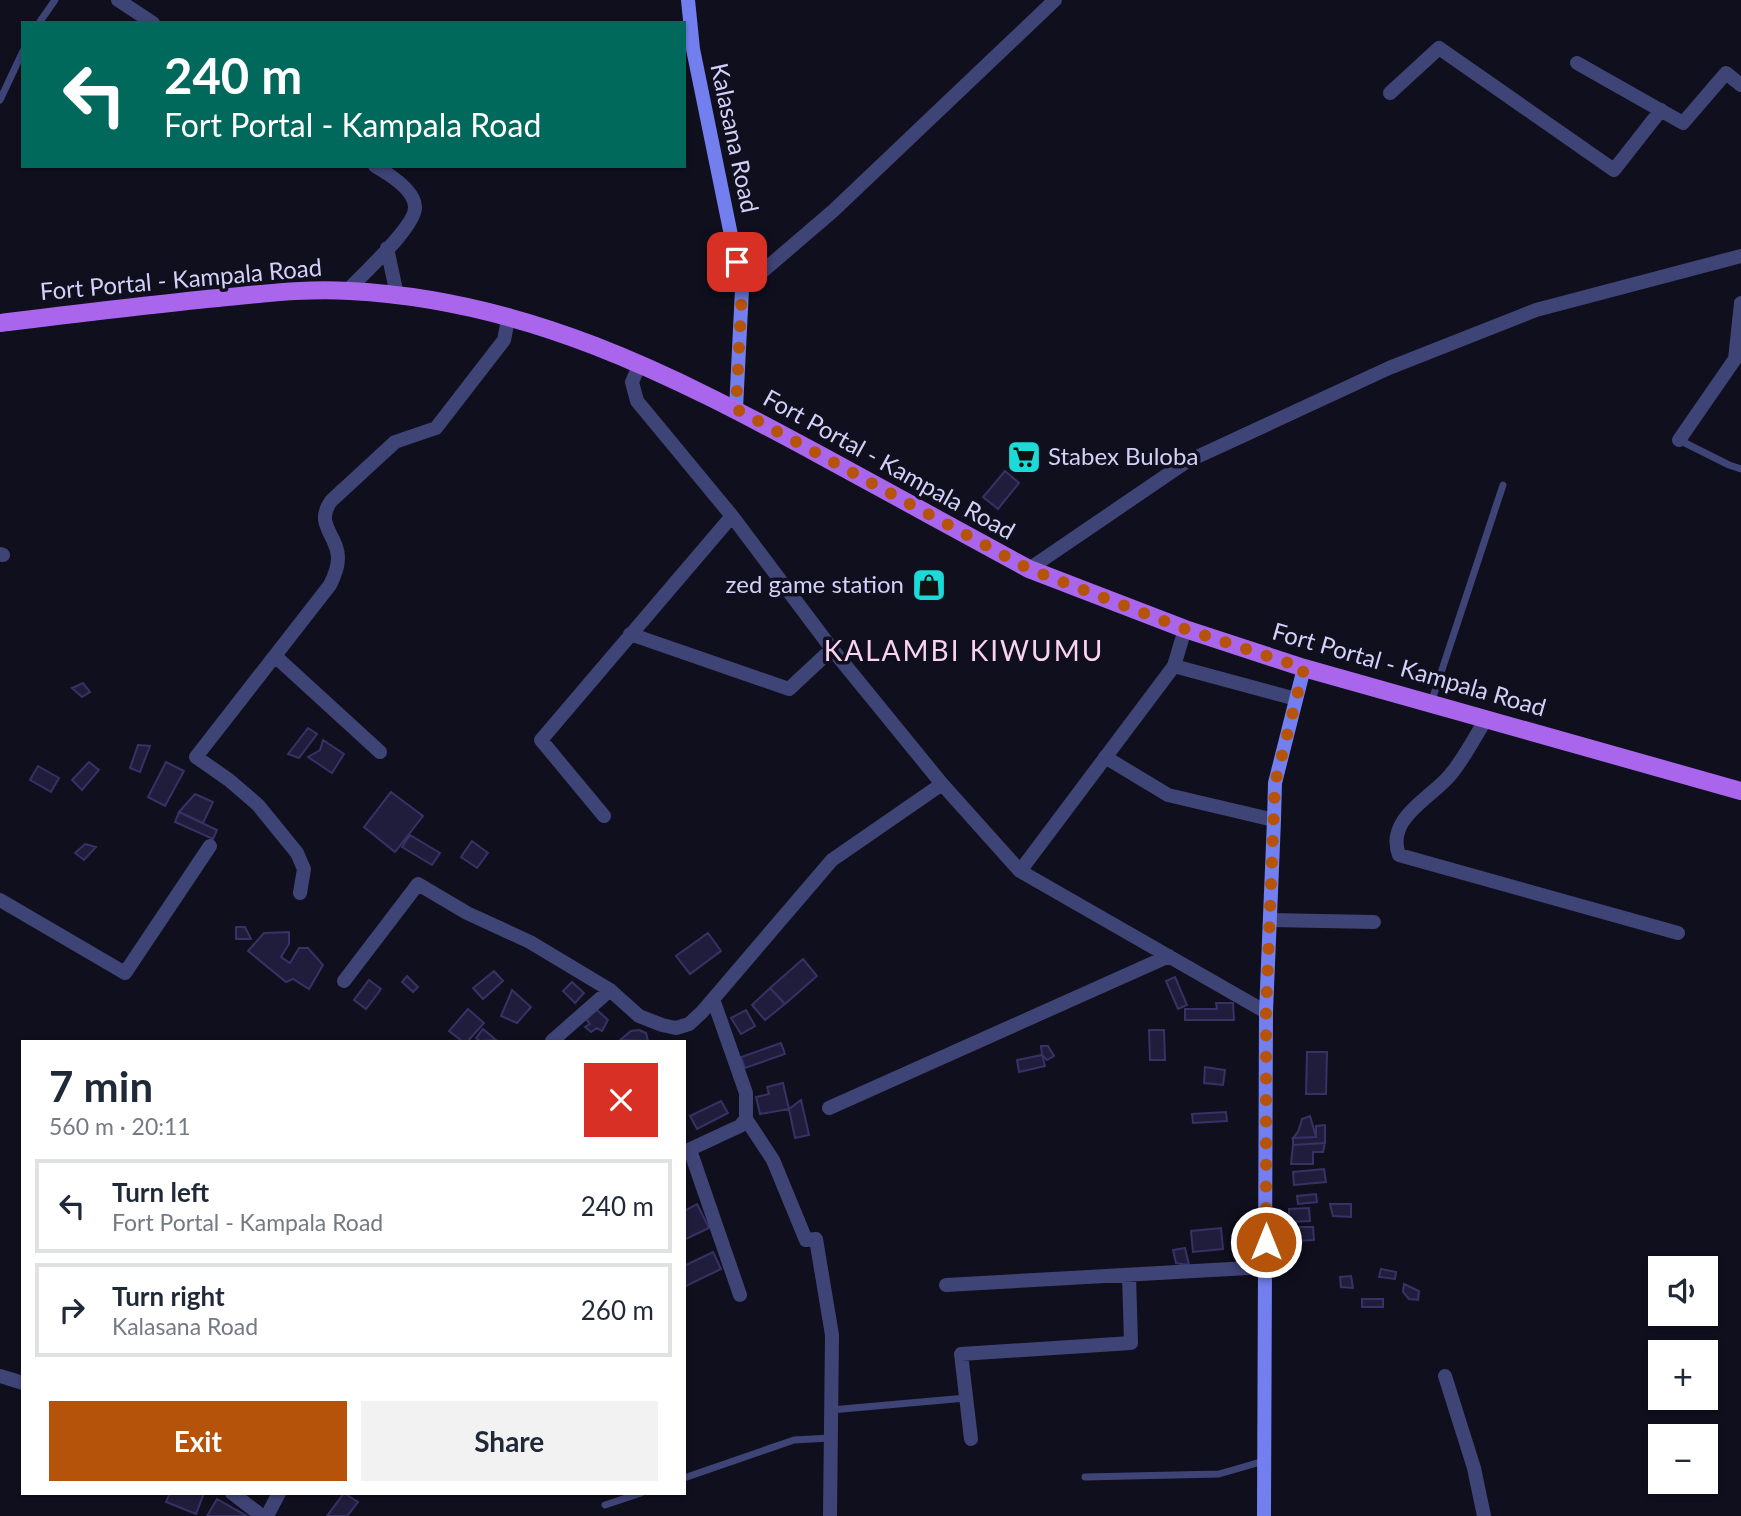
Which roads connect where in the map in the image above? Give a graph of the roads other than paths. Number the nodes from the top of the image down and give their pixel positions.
1 (55, 0) edge
2 (118, 0) edge
3 (688, 0) edge
4 (1055, 0) edge
5 (39, 21) edge
6 (150, 21) edge
7 (21, 55) edge
8 (1577, 63) dead end
9 (1741, 85) edge
10 (1390, 93) dead end
11 (0, 100) edge
12 (1661, 110) junction
13 (379, 168) edge
14 (387, 248) junction
15 (1741, 256) edge
16 (742, 289) junction
17 (348, 290) junction
18 (397, 295) junction
19 (1741, 303) edge
20 (509, 315) junction
21 (0, 323) edge
22 (640, 364) junction
23 (1726, 372) junction
24 (1741, 377) edge
25 (736, 409) junction
26 (1679, 440) joint
27 (1741, 469) edge
28 (1503, 485) dead end
29 (732, 516) junction
30 (1029, 569) junction
31 (1185, 629) junction
32 (630, 634) junction
33 (832, 649) junction
34 (275, 656) junction
35 (1174, 666) junction
36 (1304, 668) junction
37 (1296, 699) junction
38 (1431, 703) junction
39 (1486, 719) junction
40 (380, 752) dead end
41 (1105, 757) junction
42 (943, 784) junction
43 (1741, 791) edge
44 (604, 816) dead end
45 (1274, 820) junction
46 (211, 846) dead end
47 (1020, 871) junction
48 (300, 893) dead end
49 (0, 900) edge
50 (1270, 920) junction
51 (1374, 922) dead end
52 (1678, 933) dead end
53 (1169, 956) junction
54 (344, 981) dead end
55 (610, 990) junction
56 (713, 999) junction
57 (1266, 1012) junction
58 (553, 1040) edge
59 (829, 1108) dead end
60 (746, 1119) junction
61 (687, 1151) edge
62 (1266, 1268) junction
63 (1129, 1275) junction
64 (946, 1285) dead end
65 (740, 1295) dead end
66 (0, 1376) edge
67 (1445, 1376) dead end
68 (21, 1382) edge
69 (966, 1398) junction
70 (831, 1410) junction
71 (831, 1438) junction
72 (971, 1439) dead end
73 (1264, 1461) junction
74 (686, 1477) edge
75 (1085, 1477) dead end
76 (235, 1495) edge
77 (278, 1495) edge
78 (635, 1495) edge
79 (605, 1505) dead end
80 (264, 1516) edge
81 (831, 1516) edge
82 (1264, 1516) edge
83 (1484, 1516) edge

1 - 5 lane
2 - 6 street
3 - 16 street, Kalasana Road
4 - 16 street
7 - 11 lane
8 - 12 street
9 - 12 street
10 - 12 street
13 - 14 street
14 - 17 street
14 - 18 street
15 - 30 street
16 - 25 street, Kalasana Road
17 - 18 main road, Fort Portal - Kampala Road
17 - 21 main road, Fort Portal - Kampala Road
18 - 20 main road, Fort Portal - Kampala Road
19 - 23 street
20 - 22 main road, Fort Portal - Kampala Road
20 - 34 street
22 - 25 main road, Fort Portal - Kampala Road
22 - 29 street
23 - 24 street
23 - 26 street
25 - 30 main road, Fort Portal - Kampala Road
26 - 27 lane
28 - 38 lane
29 - 32 street
29 - 33 street
30 - 31 main road, Fort Portal - Kampala Road
31 - 35 street
31 - 36 main road, Fort Portal - Kampala Road
32 - 33 street
32 - 44 street
33 - 42 street
34 - 40 street
34 - 48 street
35 - 37 street
35 - 41 street
36 - 37 street
36 - 38 main road, Fort Portal - Kampala Road
37 - 45 street
38 - 39 main road, Fort Portal - Kampala Road
39 - 43 main road, Fort Portal - Kampala Road
39 - 52 street
41 - 45 street
41 - 47 street
42 - 47 street
42 - 56 street
45 - 50 street
46 - 49 street
47 - 53 street
50 - 51 street
50 - 57 street
53 - 57 street
53 - 59 street
54 - 55 street
55 - 56 street
55 - 58 street
56 - 60 street
57 - 62 street
60 - 61 street
60 - 70 street
61 - 65 street
62 - 63 street
62 - 73 street
63 - 64 street
63 - 69 street
66 - 68 street
67 - 83 street
69 - 70 lane
69 - 72 street
70 - 71 street
71 - 74 lane
71 - 81 street
73 - 75 lane
73 - 82 street
76 - 80 street
77 - 80 street
78 - 79 lane

